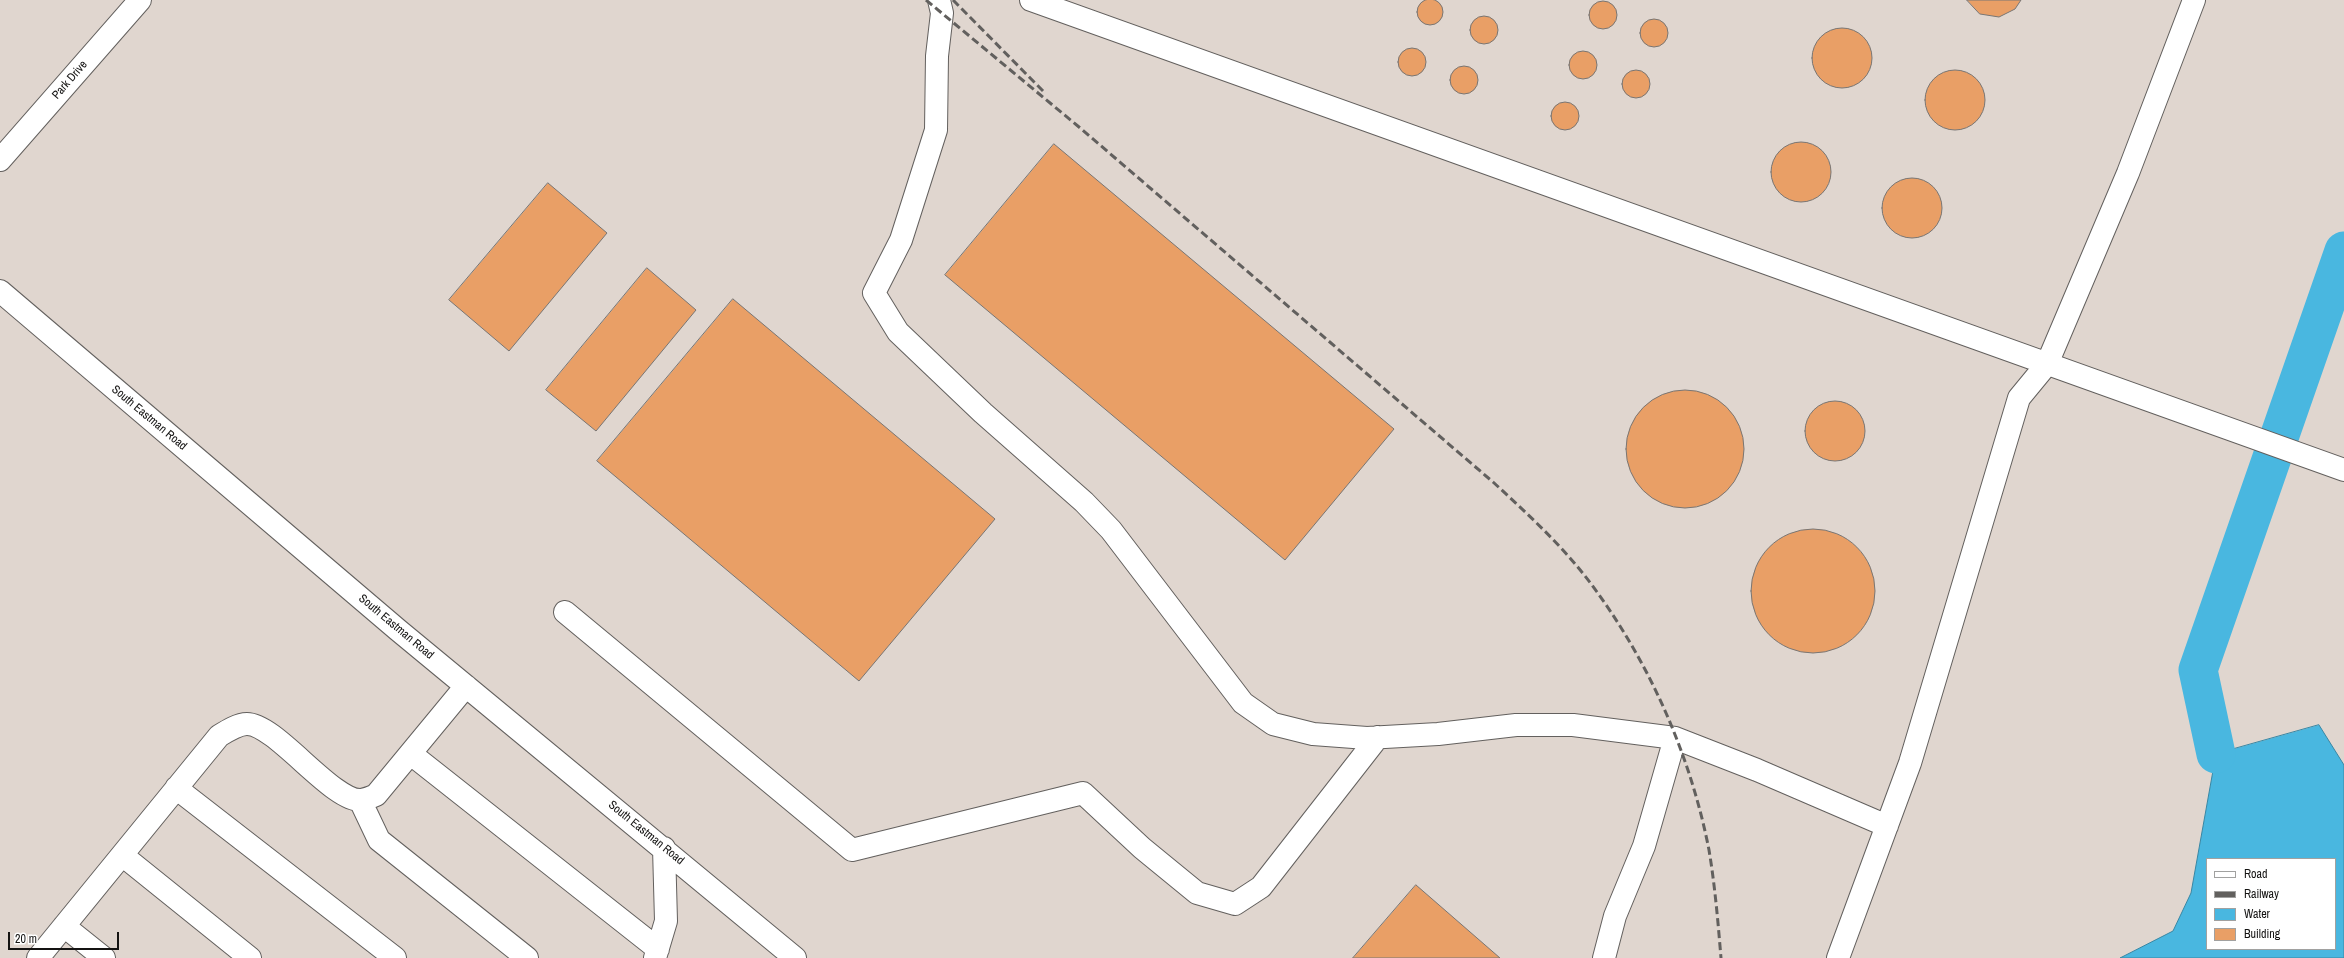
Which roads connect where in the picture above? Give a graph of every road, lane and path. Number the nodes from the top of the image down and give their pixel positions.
1 (140, 0) edge
2 (939, 0) edge
3 (1031, 0) edge
4 (2194, 0) edge
5 (0, 160) edge
6 (0, 291) edge
7 (2047, 364) junction
8 (2344, 470) edge
9 (565, 612) dead end
10 (466, 686) junction
11 (1378, 737) junction
12 (1675, 738) junction
13 (410, 754) junction
14 (176, 788) junction
15 (360, 800) junction
16 (1887, 826) junction
17 (664, 848) junction
18 (122, 855) junction
19 (64, 926) junction
20 (657, 954) edge
21 (787, 955) edge
22 (38, 958) edge
23 (104, 958) edge
24 (250, 958) edge
25 (395, 958) edge
26 (527, 958) edge
27 (1604, 958) edge
28 (1838, 958) edge

1 - 5 lane, Park Drive
2 - 11 lane
3 - 7 lane
4 - 7 lane
6 - 10 lane, South Eastman Road
7 - 8 lane
7 - 16 lane
9 - 11 lane
10 - 13 lane
10 - 17 lane, South Eastman Road
11 - 12 lane
12 - 16 lane
12 - 27 lane
13 - 15 lane
13 - 20 lane
14 - 15 lane
14 - 18 lane
14 - 25 lane
15 - 26 lane
16 - 28 lane
17 - 20 lane
17 - 21 lane, South Eastman Road
18 - 19 lane
18 - 24 lane
19 - 22 lane
19 - 23 lane

